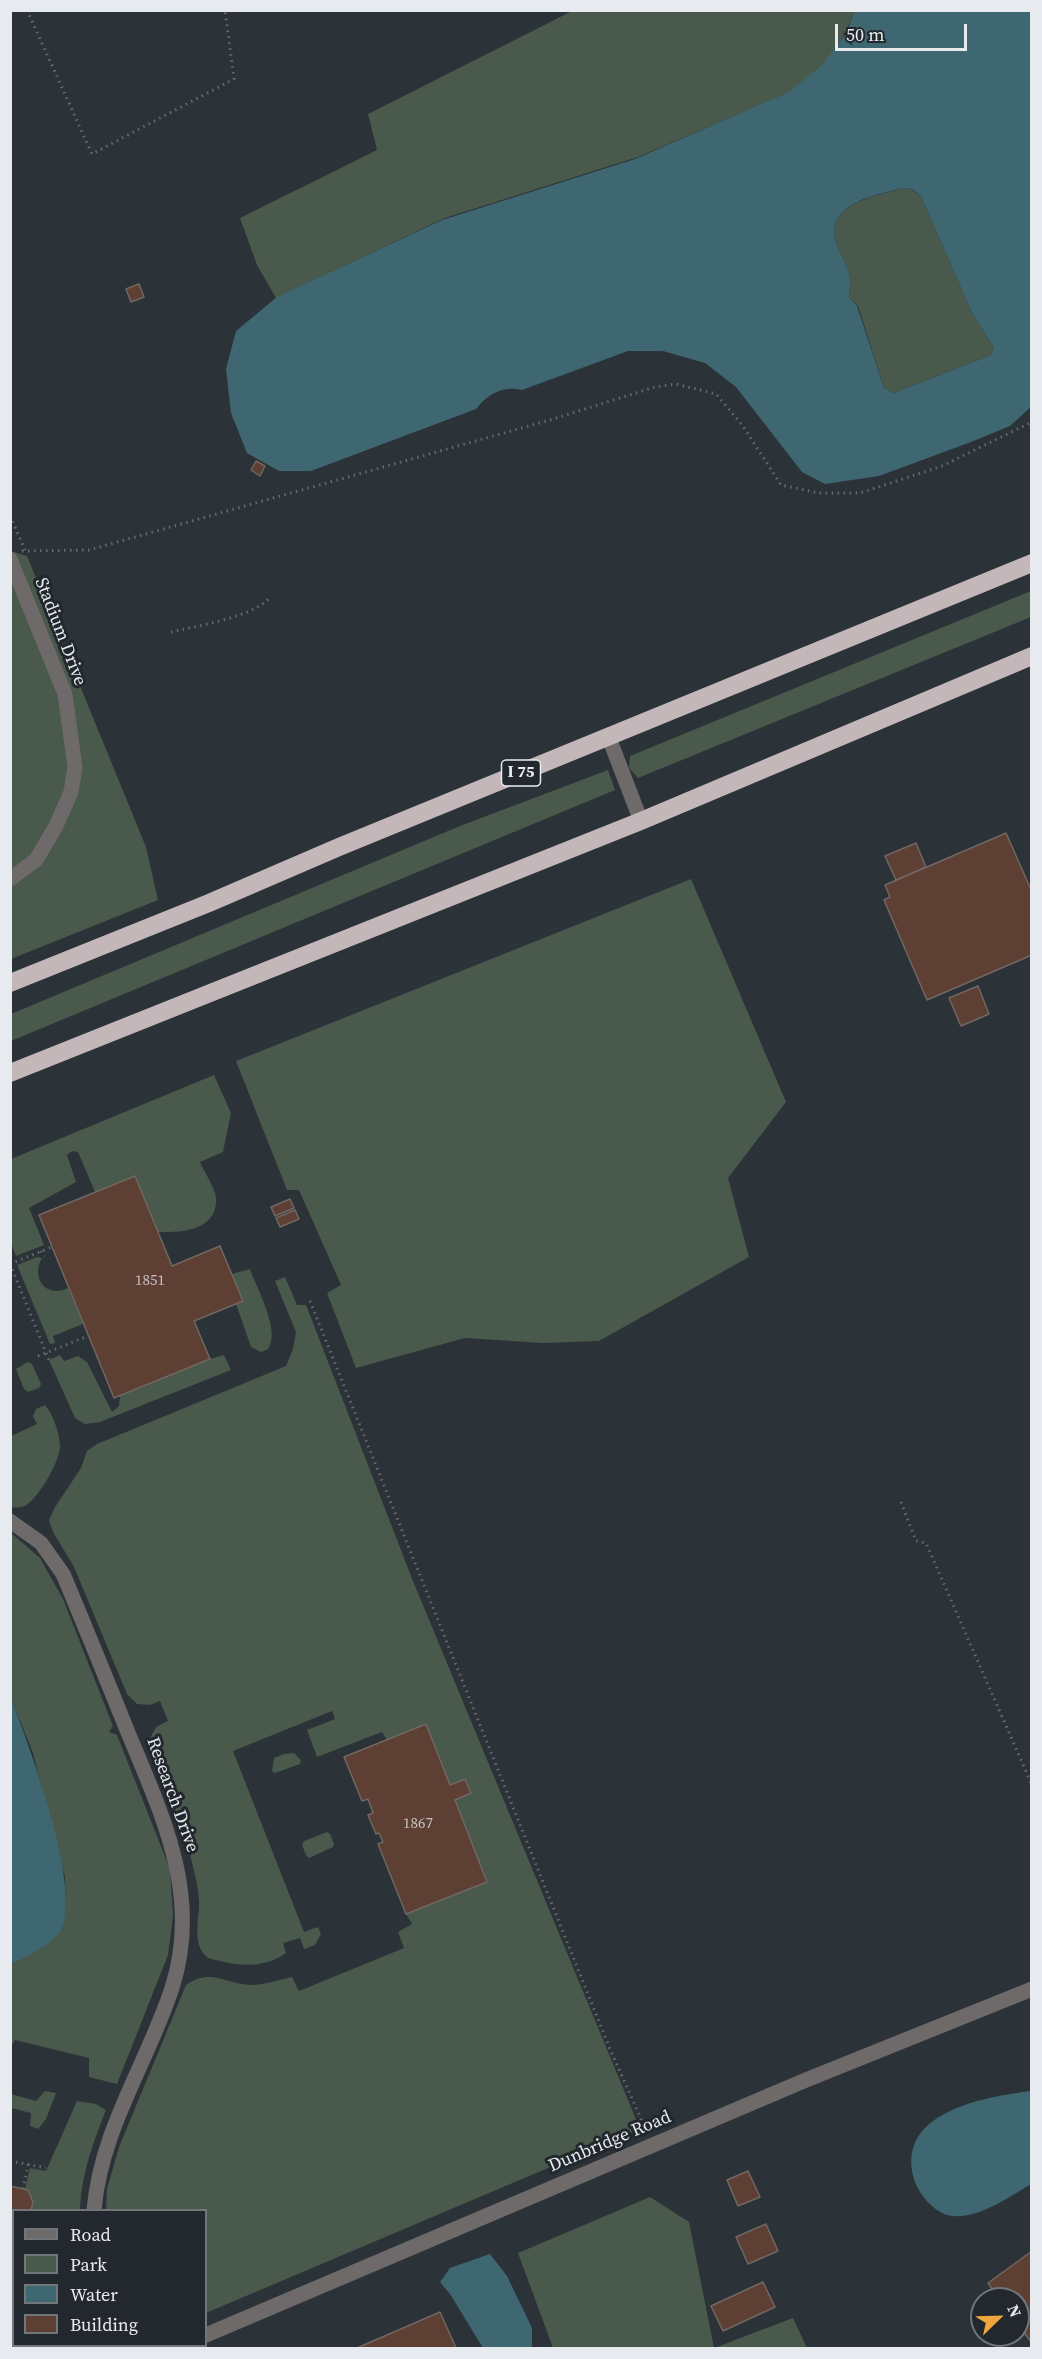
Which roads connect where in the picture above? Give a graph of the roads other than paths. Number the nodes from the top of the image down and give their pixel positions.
1 (14, 555) edge
2 (1032, 564) edge
3 (1032, 656) edge
4 (609, 738) junction
5 (641, 821) junction
6 (10, 879) edge
7 (10, 983) edge
8 (10, 1073) edge
9 (10, 1521) edge
10 (1032, 1989) edge
11 (94, 2209) edge
12 (207, 2335) edge

1 - 6 street, Stadium Drive
2 - 4 highway, I 75
3 - 5 highway
4 - 5 street
4 - 7 highway, I 75
5 - 8 highway
9 - 11 street, Research Drive
10 - 12 street, Dunbridge Road

